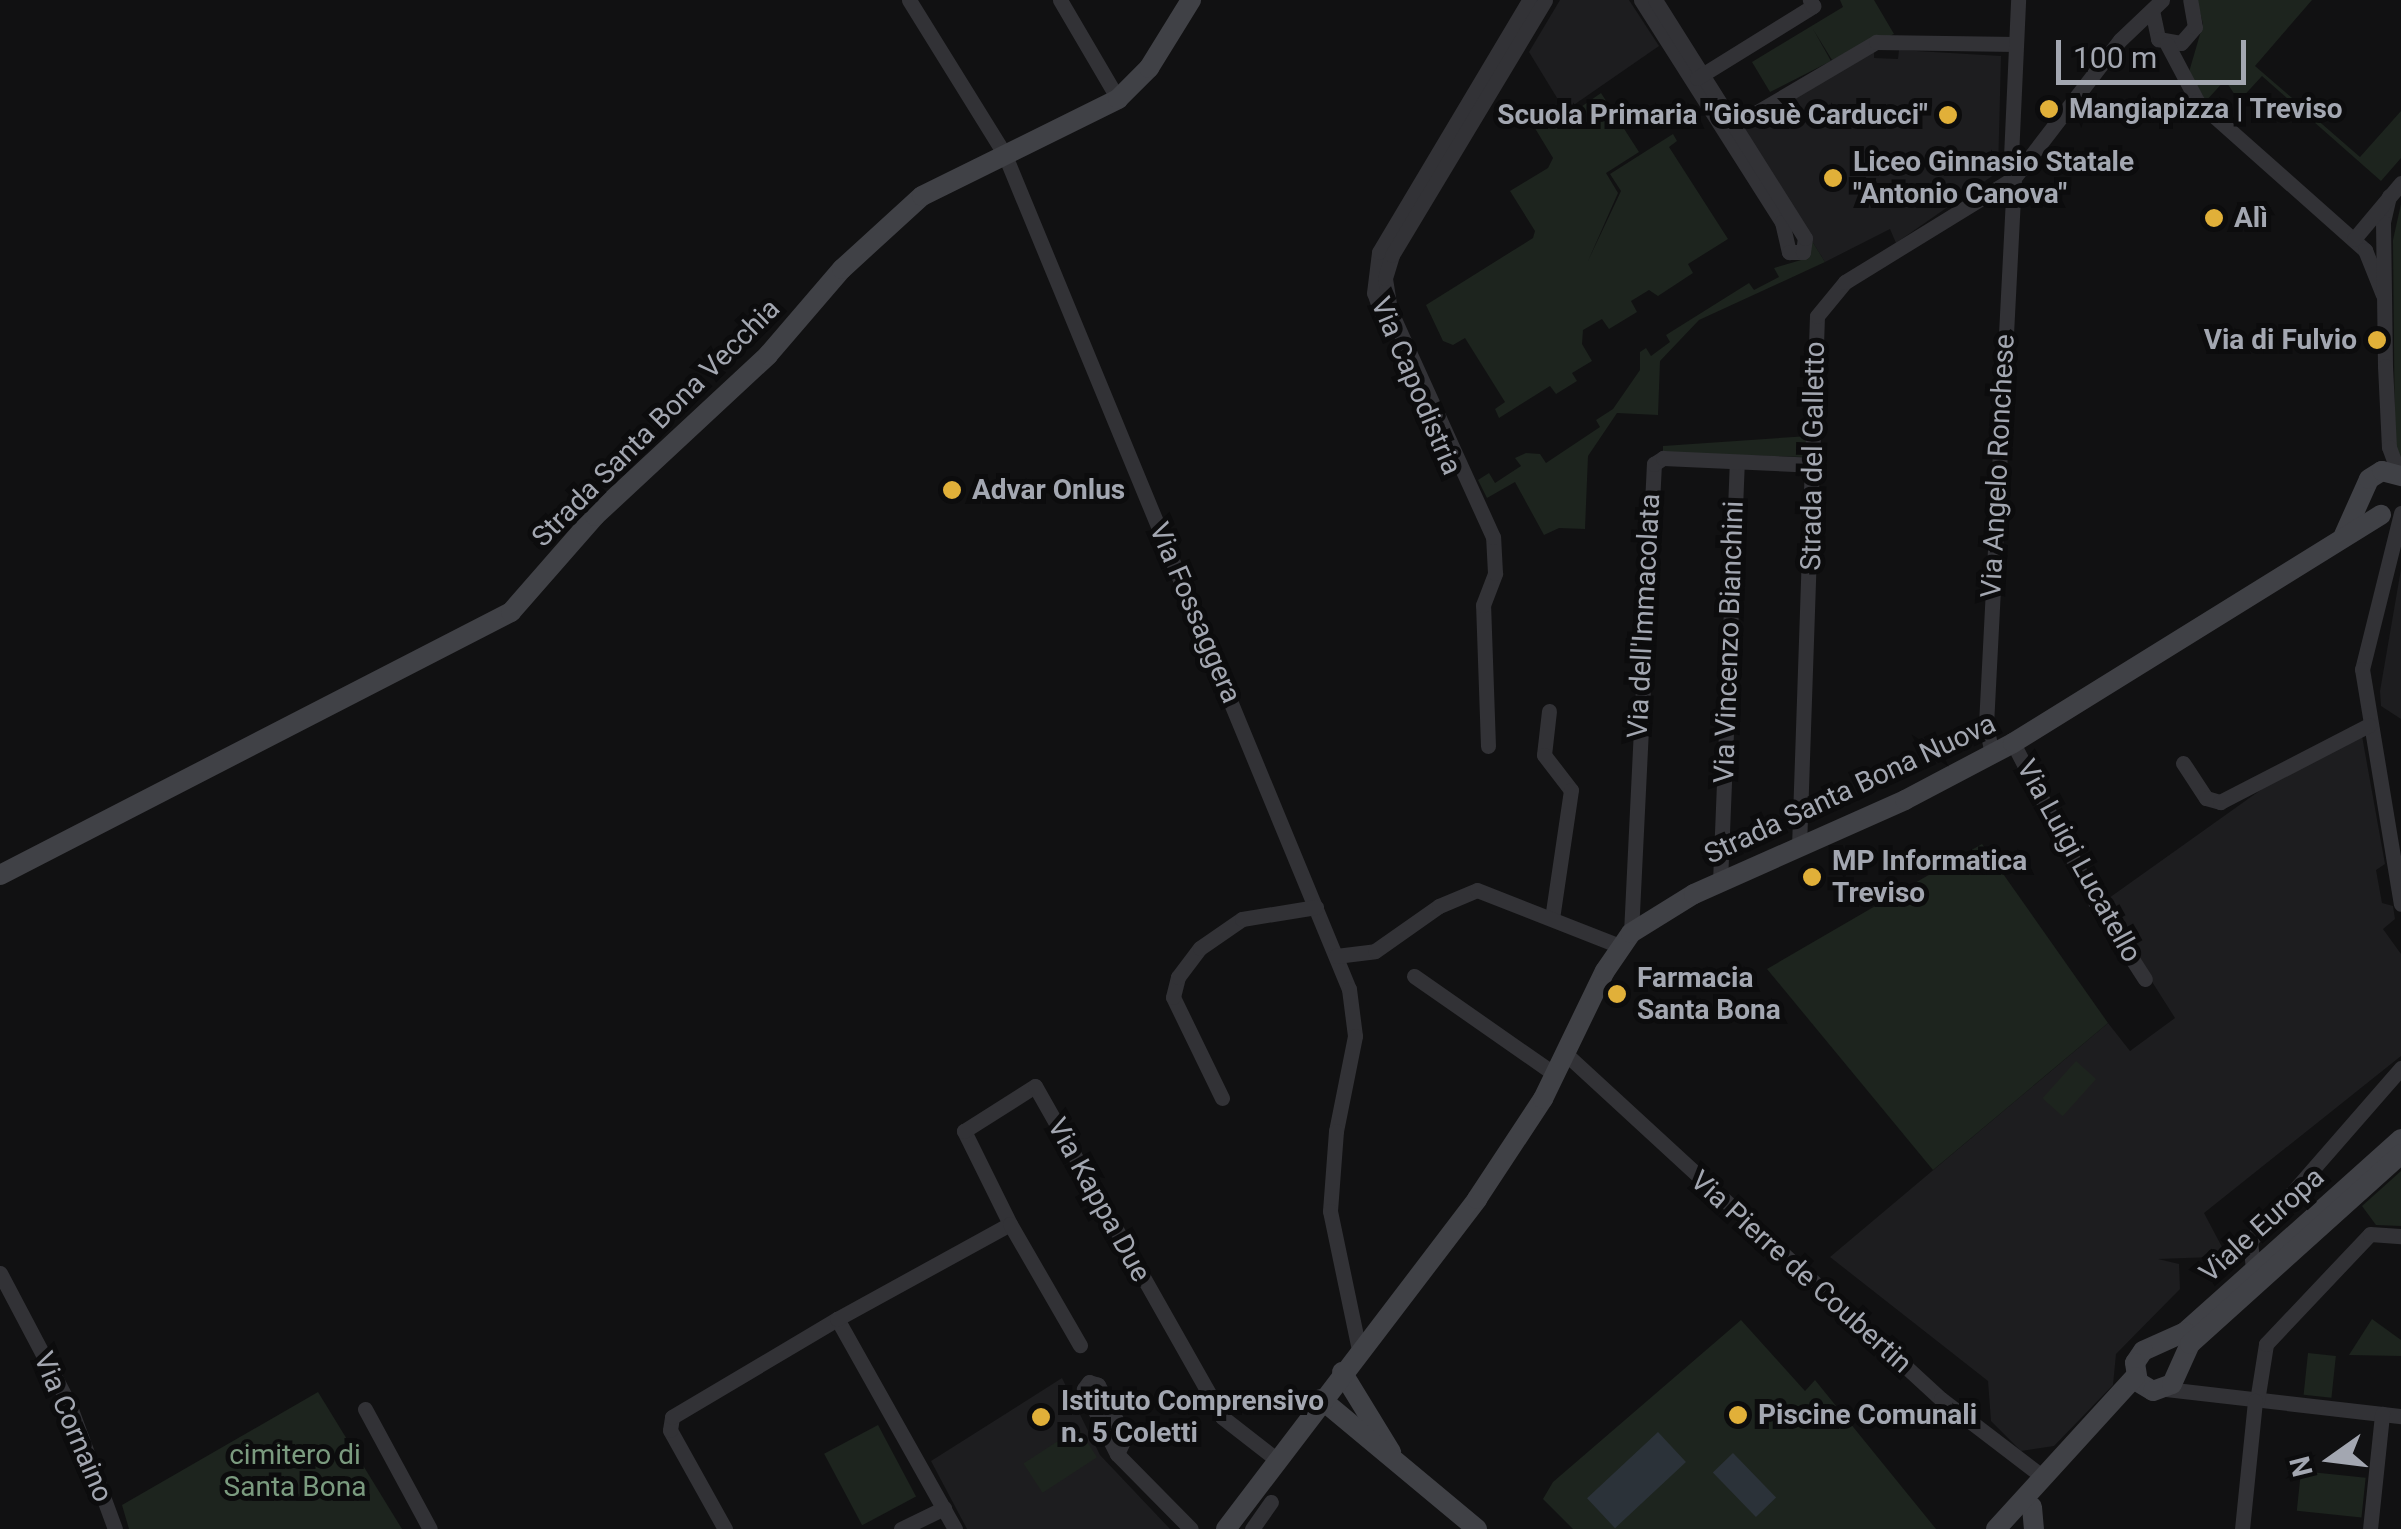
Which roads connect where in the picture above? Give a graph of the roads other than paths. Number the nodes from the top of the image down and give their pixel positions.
1 (909, 0) edge
2 (1060, 0) edge
3 (1192, 0) edge
4 (1529, 0) edge
5 (1544, 0) edge
6 (1641, 0) edge
7 (1655, 0) edge
8 (1810, 0) edge
9 (2018, 0) edge
10 (2188, 2) edge
11 (2159, 3) edge
12 (2192, 34) junction
13 (2163, 41) junction
14 (2016, 44) junction
15 (2112, 51) junction
16 (2184, 77) junction
17 (1698, 78) junction
18 (1118, 99) junction
19 (1747, 118) dead end
20 (2014, 128) junction
21 (1004, 153) junction
22 (2032, 154) junction
23 (2016, 175) junction
24 (2401, 183) edge
25 (2375, 219) junction
26 (2338, 225) junction
27 (2355, 240) junction
28 (2383, 295) junction
29 (2388, 418) junction
30 (1736, 462) junction
31 (1817, 465) junction
32 (2400, 475) edge
33 (2366, 485) junction
34 (2392, 514) edge
35 (2332, 547) junction
36 (1496, 567) junction
37 (1549, 711) dead end
38 (2369, 725) junction
39 (2013, 743) junction
40 (1488, 746) dead end
41 (1992, 754) junction
42 (2183, 763) dead end
43 (1799, 847) junction
44 (0, 875) edge
45 (1720, 882) junction
46 (2401, 904) edge
47 (1316, 907) junction
48 (1552, 919) junction
49 (1626, 939) junction
50 (1336, 956) junction
51 (1414, 976) dead end
52 (2145, 979) dead end
53 (1567, 1055) junction
54 (2401, 1068) edge
55 (1556, 1075) junction
56 (1222, 1098) dead end
57 (2401, 1139) edge
58 (2401, 1154) edge
59 (1010, 1224) junction
60 (2401, 1236) edge
61 (2254, 1269) junction
62 (0, 1273) edge
63 (837, 1319) junction
64 (1080, 1345) dead end
65 (2156, 1347) junction
66 (1359, 1350) junction
67 (1342, 1372) junction
68 (2135, 1377) junction
69 (2168, 1380) junction
70 (1323, 1396) junction
71 (2256, 1401) junction
72 (365, 1410) dead end
73 (2382, 1414) junction
74 (2401, 1416) edge
75 (1346, 1424) junction
76 (1297, 1430) junction
77 (1384, 1444) junction
78 (1117, 1454) dead end
79 (1276, 1460) junction
80 (2043, 1477) junction
81 (1417, 1484) junction
82 (1271, 1502) dead end
83 (2032, 1507) junction
84 (944, 1508) junction
85 (116, 1529) edge
86 (430, 1529) edge
87 (724, 1529) edge
88 (901, 1529) edge
89 (955, 1529) edge
90 (1191, 1529) edge
91 (1226, 1529) edge
92 (1252, 1529) edge
93 (1477, 1529) edge
94 (1996, 1529) edge
95 (2013, 1529) edge
96 (2034, 1529) edge
97 (2242, 1529) edge
98 (2370, 1529) edge

1 - 21 street, Via Fossaggera
2 - 18 street
3 - 18 street, Strada Santa Bona Vecchia
4 - 36 street, Via Capodistria
5 - 36 street, Via Capodistria
6 - 17 street
7 - 17 street
8 - 17 street
9 - 14 street
10 - 12 street
11 - 13 street
11 - 15 street, Strada del Galletto
12 - 13 street
12 - 16 street
13 - 15 street
13 - 16 street
14 - 19 street
14 - 20 street
15 - 22 street, Strada del Galletto
16 - 26 street
17 - 17 street
18 - 21 street, Strada Santa Bona Vecchia
20 - 22 street
20 - 23 street
21 - 44 street, Strada Santa Bona Vecchia
21 - 47 street, Via Fossaggera
22 - 23 street, Strada del Galletto
23 - 31 street, Strada del Galletto
23 - 41 street, Via Angelo Ronchese
24 - 25 street
25 - 26 street
25 - 27 street
25 - 28 street
26 - 27 street
27 - 28 street
28 - 29 street
29 - 32 street
29 - 33 street
30 - 31 street, Via dell'Immacolata
30 - 45 street, Via Vincenzo Bianchini
30 - 49 street, Via dell'Immacolata
31 - 43 street, Strada del Galletto
32 - 33 street
33 - 34 street
33 - 35 street
34 - 35 street, Strada Santa Bona Nuova
34 - 38 street
35 - 39 street, Strada Santa Bona Nuova
36 - 40 street, Via Capodistria
37 - 48 street
38 - 42 street
38 - 46 street
39 - 41 street, Strada Santa Bona Nuova
39 - 52 street, Via Luigi Lucatello
41 - 43 street, Strada Santa Bona Nuova
43 - 45 street, Strada Santa Bona Nuova
45 - 49 street, Strada Santa Bona Nuova
47 - 50 street, Via Fossaggera
47 - 56 street
48 - 49 street
48 - 50 street
49 - 53 street
50 - 66 street, Via Fossaggera
51 - 55 street
53 - 55 street
53 - 80 street, Via Pierre de Coubertin
54 - 61 street
55 - 66 street
57 - 61 street, Viale Europa
58 - 69 street, Viale Europa
59 - 63 street
59 - 64 street
59 - 79 street, Via Kappa Due
60 - 71 street
61 - 65 street, Viale Europa
62 - 85 street, Via Cornaino
63 - 84 street
63 - 87 street
65 - 68 street, Viale Europa
65 - 69 street
66 - 67 street
67 - 70 street
67 - 77 street
68 - 69 street
68 - 80 street, Viale Europa
69 - 71 street
69 - 83 street, Viale Europa
70 - 75 street
70 - 76 street
70 - 77 street
71 - 73 street
71 - 97 street
72 - 86 street
73 - 74 street
73 - 98 street
75 - 76 street
75 - 81 street
76 - 79 street
77 - 81 street
78 - 90 street
79 - 91 street
80 - 94 street, Viale Europa
81 - 93 street
82 - 92 street
83 - 95 street, Viale Europa
83 - 96 street
84 - 88 street
84 - 89 street

